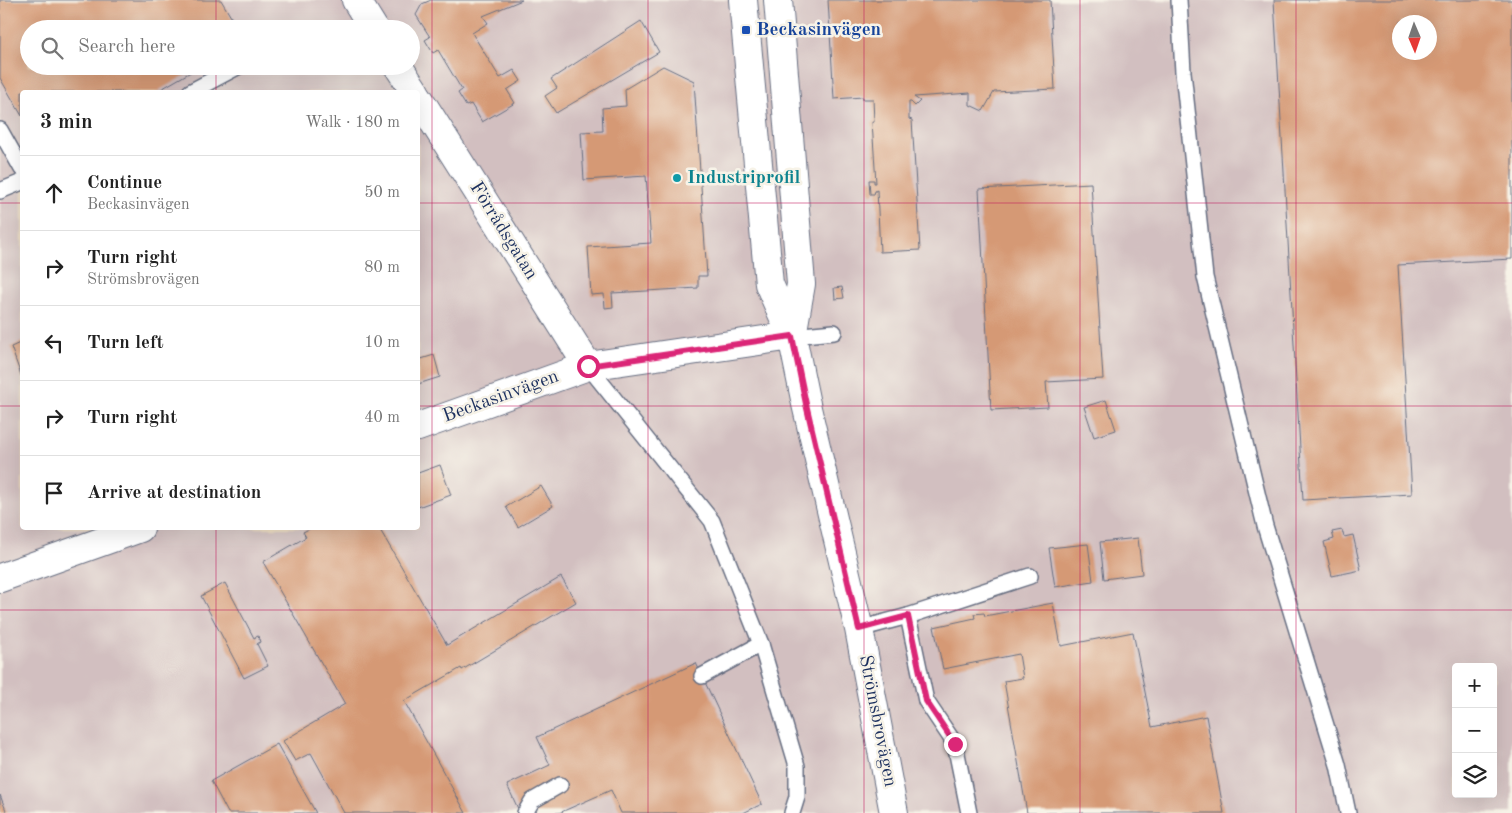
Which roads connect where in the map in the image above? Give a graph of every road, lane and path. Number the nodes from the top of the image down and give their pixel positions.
1 (356, 0) edge
2 (743, 0) edge
3 (778, 0) edge
4 (1179, 0) edge
5 (368, 20) edge
6 (222, 75) edge
7 (404, 75) edge
8 (194, 90) edge
9 (414, 90) edge
10 (420, 100) edge
11 (0, 130) edge
12 (20, 165) edge
13 (20, 183) edge
14 (0, 191) edge
15 (834, 332) dead end
16 (792, 336) junction
17 (588, 366) junction
18 (420, 426) edge
19 (134, 530) edge
20 (1030, 576) dead end
21 (0, 578) edge
22 (908, 616) junction
23 (859, 629) junction
24 (761, 644) junction
25 (702, 676) dead end
26 (560, 785) dead end
27 (525, 813) edge
28 (792, 813) edge
29 (894, 813) edge
30 (969, 813) edge
31 (1348, 813) edge

1 - 5 main road
2 - 16 main road, Strömsbrovägen
3 - 16 main road, Strömsbrovägen
4 - 31 lane
6 - 8 lane
7 - 9 main road
10 - 17 main road, Förrådsgatan
11 - 12 lane
13 - 14 lane
15 - 16 lane
16 - 17 main road, Beckasinvägen
16 - 23 main road, Strömsbrovägen
17 - 18 main road, Beckasinvägen
17 - 24 lane
19 - 21 main road
20 - 22 lane
22 - 23 lane
22 - 30 lane
23 - 29 main road, Strömsbrovägen
24 - 25 lane
24 - 28 lane
26 - 27 lane

